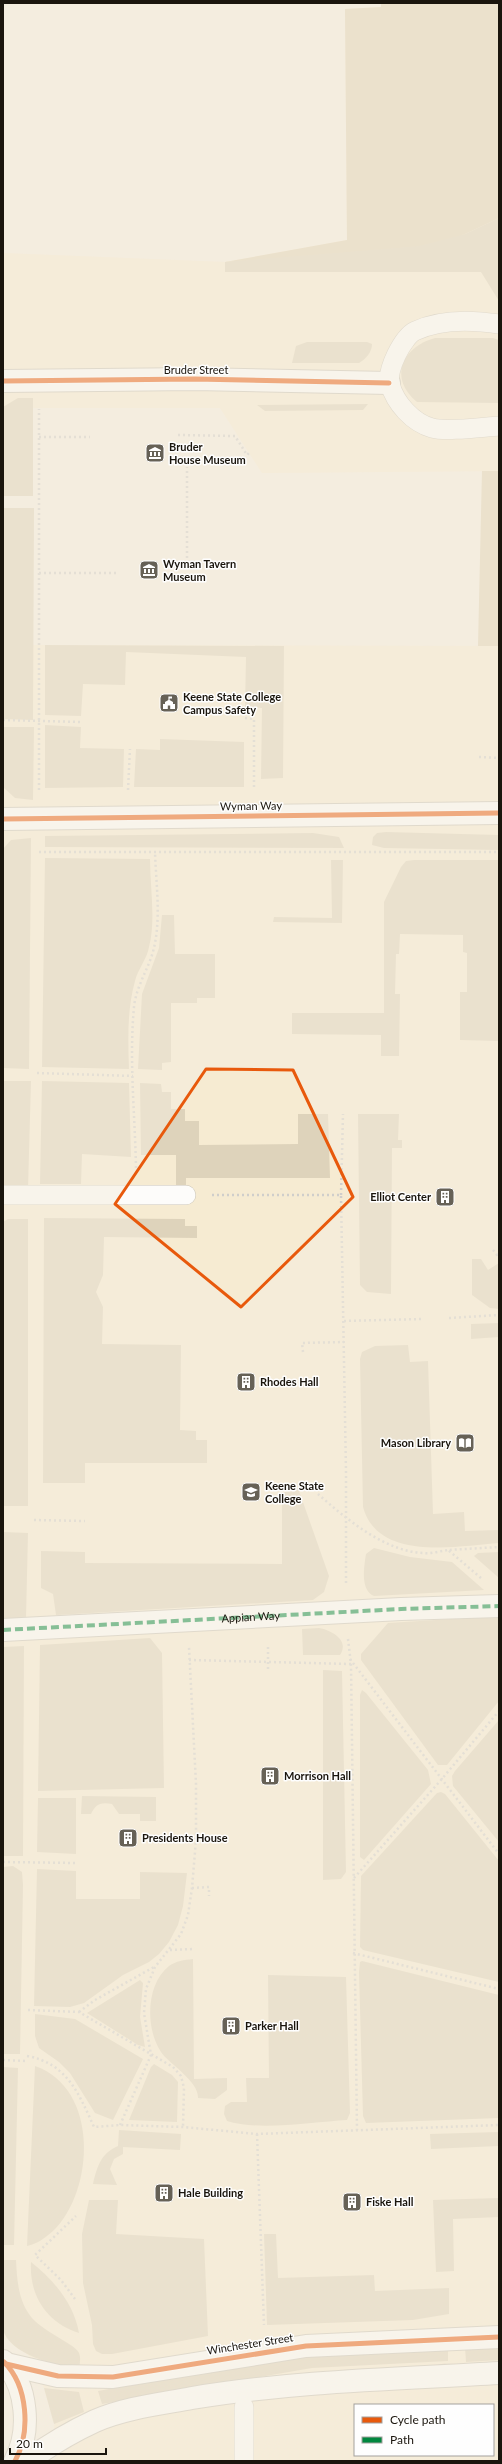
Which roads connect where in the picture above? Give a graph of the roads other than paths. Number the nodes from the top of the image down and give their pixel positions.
1 (499, 324) edge
2 (3, 381) edge
3 (389, 383) junction
4 (499, 426) edge
5 (499, 813) edge
6 (3, 819) edge
7 (186, 1194) dead end
8 (3, 1195) edge
9 (499, 1606) edge
10 (3, 1630) edge
11 (499, 2337) edge
12 (5, 2362) edge
13 (499, 2373) edge
14 (244, 2407) dead end
15 (15, 2461) edge
16 (27, 2461) edge
17 (244, 2461) edge

1 - 3 lane
2 - 3 street, Bruder Street
3 - 4 lane
5 - 6 street, Wyman Way
7 - 8 lane
9 - 10 street, Appian Way
11 - 12 street, Winchester Street
12 - 15 street
13 - 16 street
14 - 17 lane

